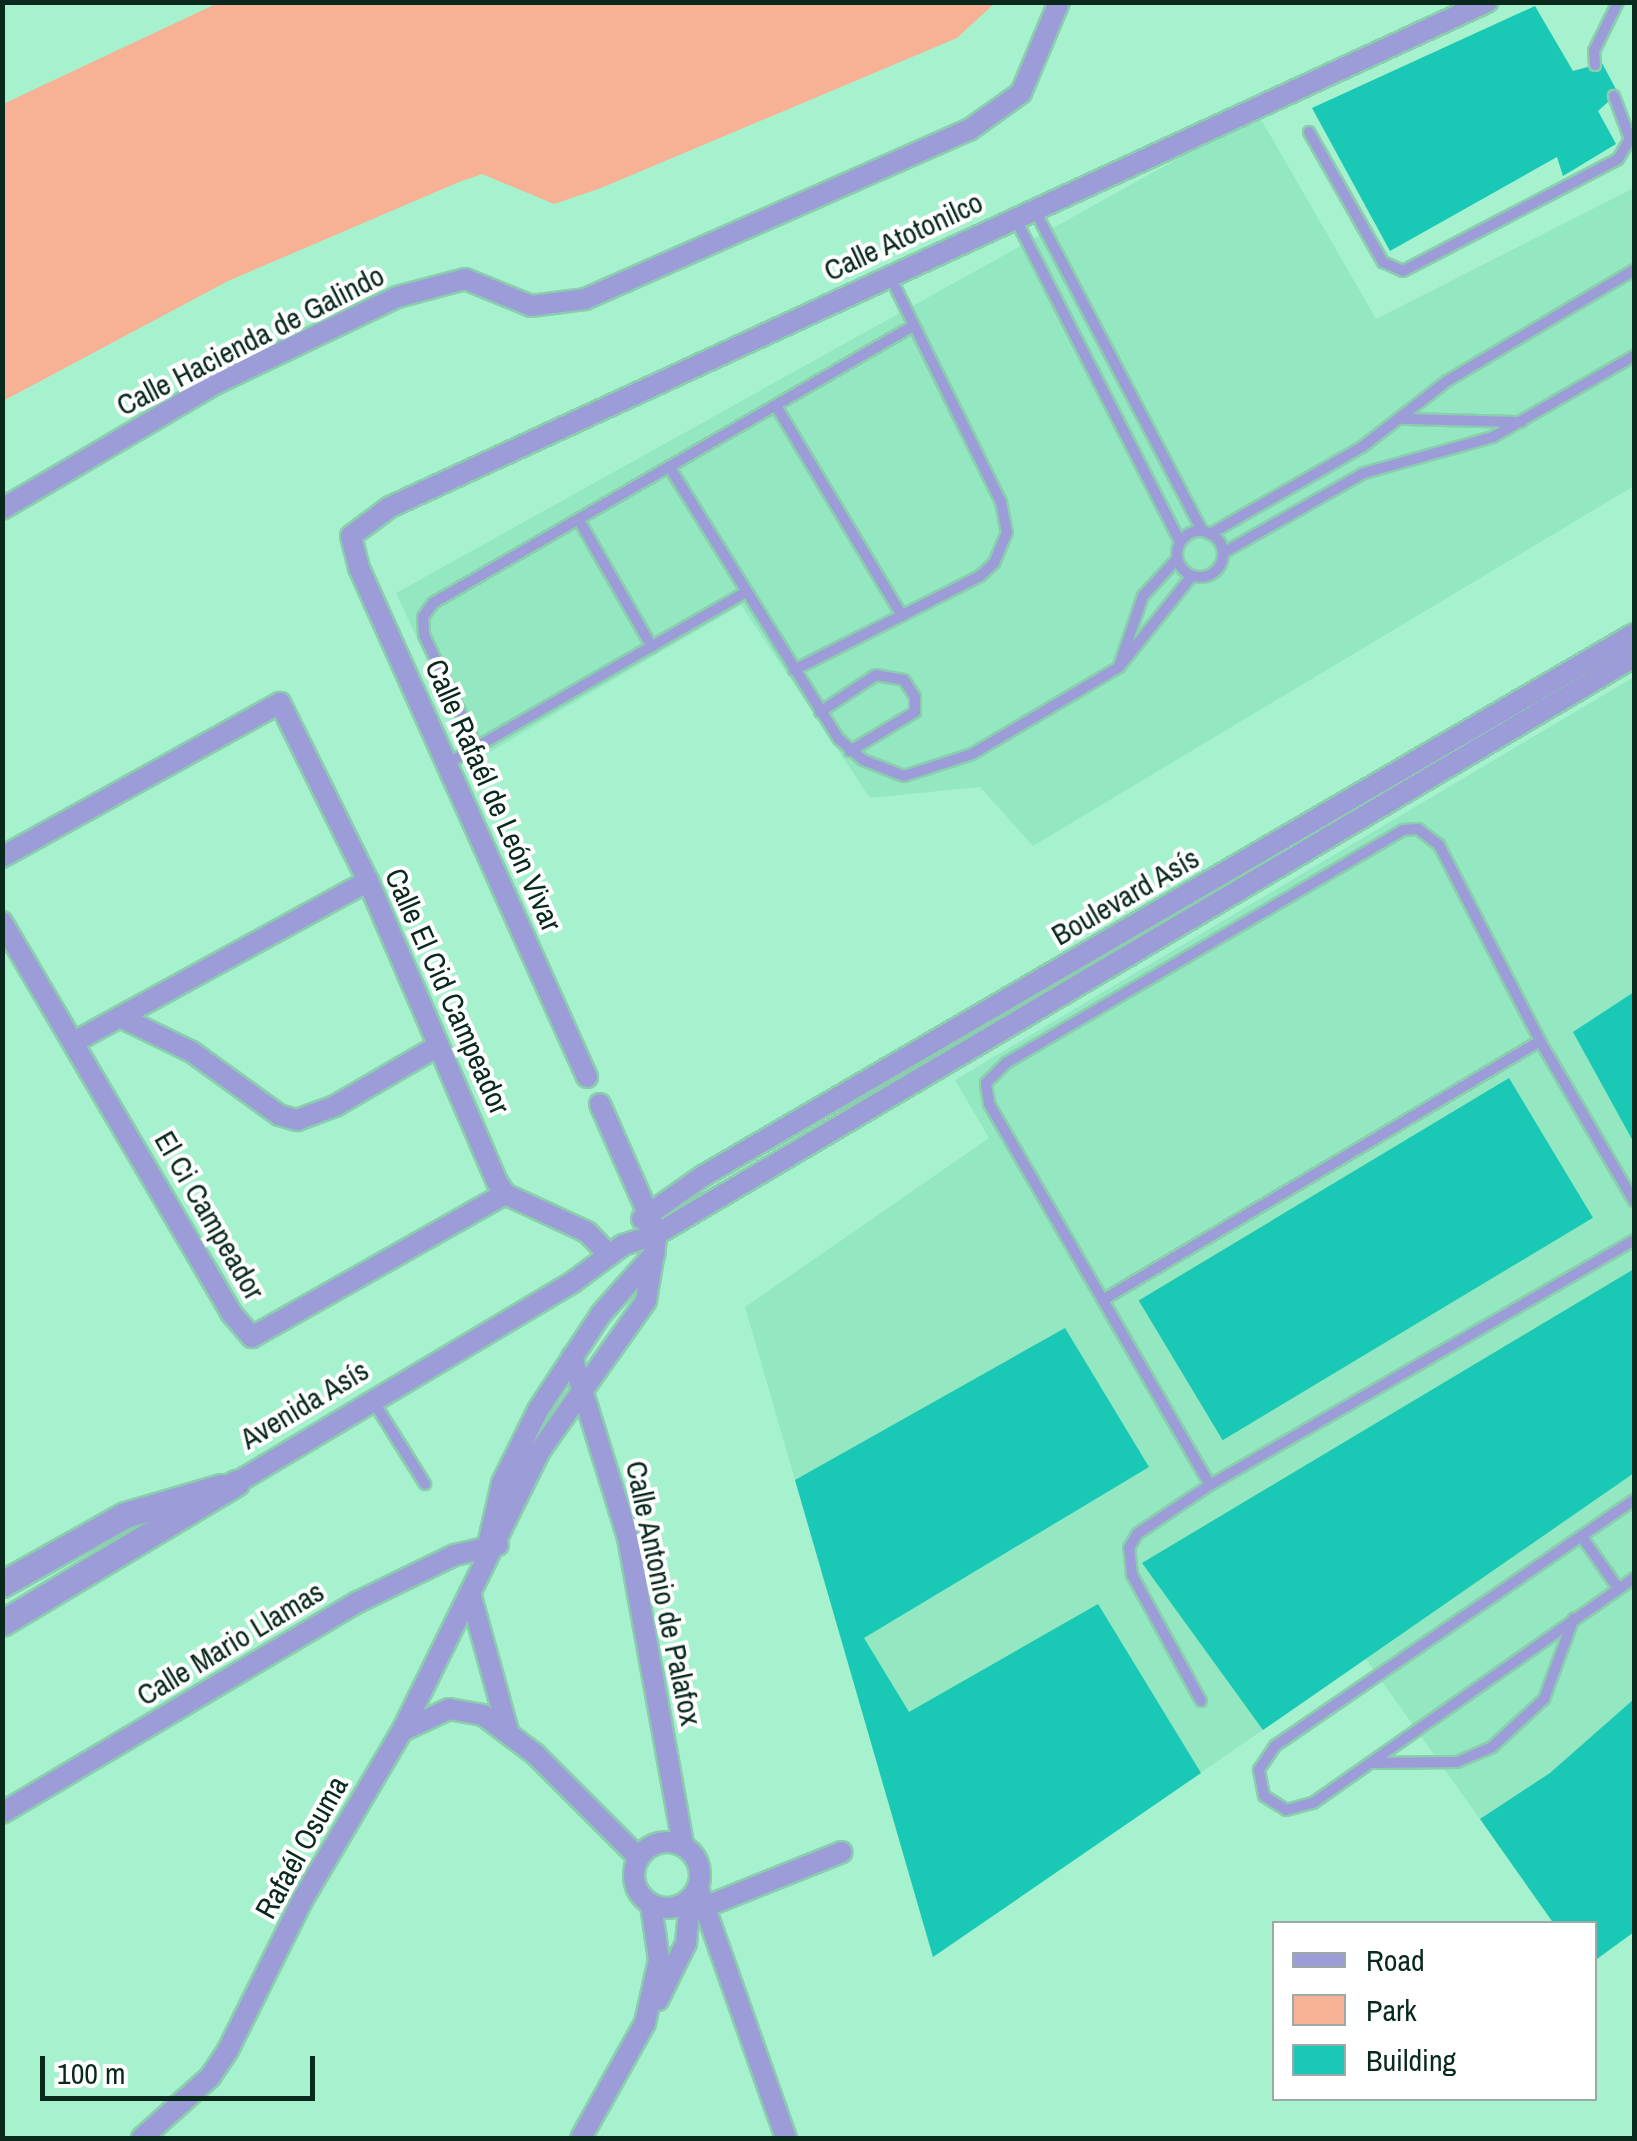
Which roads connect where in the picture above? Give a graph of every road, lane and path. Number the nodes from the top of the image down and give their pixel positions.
1 (1046, 2) edge
2 (1059, 2) edge
3 (1487, 2) edge
4 (1618, 2) edge
5 (1455, 10) edge
6 (1595, 65) dead end
7 (1614, 96) dead end
8 (1630, 116) edge
9 (1308, 132) dead end
10 (922, 147) junction
11 (1024, 213) junction
12 (1634, 270) edge
13 (890, 276) junction
14 (913, 326) junction
15 (1634, 356) edge
16 (776, 406) junction
17 (1138, 408) junction
18 (1120, 417) junction
19 (1402, 419) junction
20 (1522, 422) junction
21 (670, 468) junction
22 (2, 508) edge
23 (579, 520) junction
24 (1206, 532) junction
25 (351, 536) joint
26 (1180, 542) junction
27 (1223, 552) junction
28 (1178, 558) junction
29 (1192, 576) junction
30 (746, 592) junction
31 (902, 616) junction
32 (1634, 634) edge
33 (652, 647) junction
34 (1634, 658) edge
35 (1119, 667) junction
36 (794, 670) junction
37 (820, 712) junction
38 (477, 748) junction
39 (850, 751) junction
40 (447, 764) junction
41 (1302, 841) junction
42 (2, 856) edge
43 (368, 882) junction
44 (2, 922) edge
45 (120, 1017) junction
46 (940, 1038) junction
47 (76, 1041) junction
48 (1540, 1041) junction
49 (438, 1046) junction
50 (954, 1058) junction
51 (588, 1077) dead end
52 (600, 1104) dead end
53 (810, 1114) junction
54 (824, 1135) junction
55 (505, 1194) junction
56 (1634, 1201) edge
57 (647, 1211) junction
58 (1634, 1240) edge
59 (656, 1244) junction
60 (616, 1250) junction
61 (1106, 1298) junction
62 (572, 1357) junction
63 (584, 1388) junction
64 (373, 1400) junction
65 (236, 1483) junction
66 (425, 1484) dead end
67 (1210, 1485) junction
68 (1634, 1500) edge
69 (1582, 1537) junction
70 (489, 1552) junction
71 (1634, 1578) edge
72 (2, 1584) edge
73 (1618, 1588) junction
74 (470, 1593) junction
75 (1574, 1617) junction
76 (2, 1623) edge
77 (1202, 1701) dead end
78 (508, 1730) junction
79 (402, 1731) junction
80 (1369, 1764) junction
81 (2, 1813) edge
82 (683, 1845) junction
83 (842, 1852) dead end
84 (638, 1857) junction
85 (698, 1898) junction
86 (651, 1905) junction
87 (645, 2023) junction
88 (142, 2138) edge
89 (581, 2138) edge
90 (786, 2138) edge

1 - 10 street, Calle Hacienda de Galindo
2 - 10 street, Calle Hacienda de Galindo
3 - 5 street, Calle Atotonilco
4 - 6 lane
5 - 11 street, Calle Atotonilco
7 - 8 lane
8 - 9 lane
10 - 22 street, Calle Hacienda de Galindo
11 - 13 street, Calle Atotonilco
11 - 17 lane
11 - 18 lane
12 - 19 lane
13 - 14 lane
13 - 25 street, Calle Atotonilco
14 - 16 lane
14 - 31 lane
15 - 20 lane
16 - 21 lane
16 - 31 lane
17 - 18 lane
17 - 24 lane
18 - 26 lane
19 - 20 lane
19 - 24 lane
20 - 27 lane
21 - 23 lane
21 - 30 lane
23 - 33 lane
23 - 38 lane
24 - 26 lane
24 - 27 lane
25 - 40 street, Calle Rafaél de León Vivar
26 - 28 lane
27 - 29 lane
28 - 29 lane
28 - 35 lane
29 - 35 lane
30 - 33 lane
30 - 36 lane
31 - 36 lane
32 - 41 street, Boulevard Asís
33 - 38 lane
34 - 41 street, Boulevard Asís
35 - 39 lane
36 - 37 lane
37 - 39 lane
37 - 39 lane
38 - 40 lane
40 - 51 street, Calle Rafaél de León Vivar
41 - 46 street, Boulevard Asís
41 - 50 street, Boulevard Asís
42 - 43 street, Calle El Cid Campeador
43 - 45 street
43 - 49 street, Calle El Cid Campeador
44 - 47 street, El Ci Campeador
45 - 47 street
45 - 49 street
46 - 50 street
46 - 53 street, Boulevard Asís
47 - 55 street, El Ci Campeador
48 - 56 lane
48 - 61 lane
48 - 61 lane
49 - 55 street, Calle El Cid Campeador
50 - 54 street, Boulevard Asís
52 - 57 street
53 - 54 street
53 - 57 street, Boulevard Asís
54 - 59 street, Boulevard Asís
55 - 60 street
57 - 59 street
57 - 60 street, Avenida Asís
58 - 67 lane
59 - 60 street, Avenida Asís
59 - 62 street, Rafaél Osuma
59 - 63 street, Rafaél Osuma
60 - 64 street, Avenida Asís
61 - 67 lane
62 - 63 street, Calle Antonio de Palafox
62 - 70 street, Rafaél Osuma
63 - 70 street, Rafaél Osuma
63 - 82 street, Calle Antonio de Palafox
64 - 65 street, Avenida Asís
64 - 66 lane
65 - 72 street, Avenida Asís
65 - 76 street
67 - 77 lane
68 - 69 lane
69 - 73 lane
69 - 80 lane
70 - 74 street, Rafaél Osuma
70 - 81 street, Calle Mario Llamas
71 - 73 lane
73 - 75 lane
74 - 78 street
74 - 79 street, Rafaél Osuma
75 - 80 lane
75 - 80 lane
78 - 79 street
78 - 84 street
79 - 88 street, Rafaél Osuma
82 - 84 street
82 - 85 street
83 - 85 street
84 - 86 street
85 - 86 street
85 - 87 street
85 - 90 street
86 - 87 street
87 - 89 street

